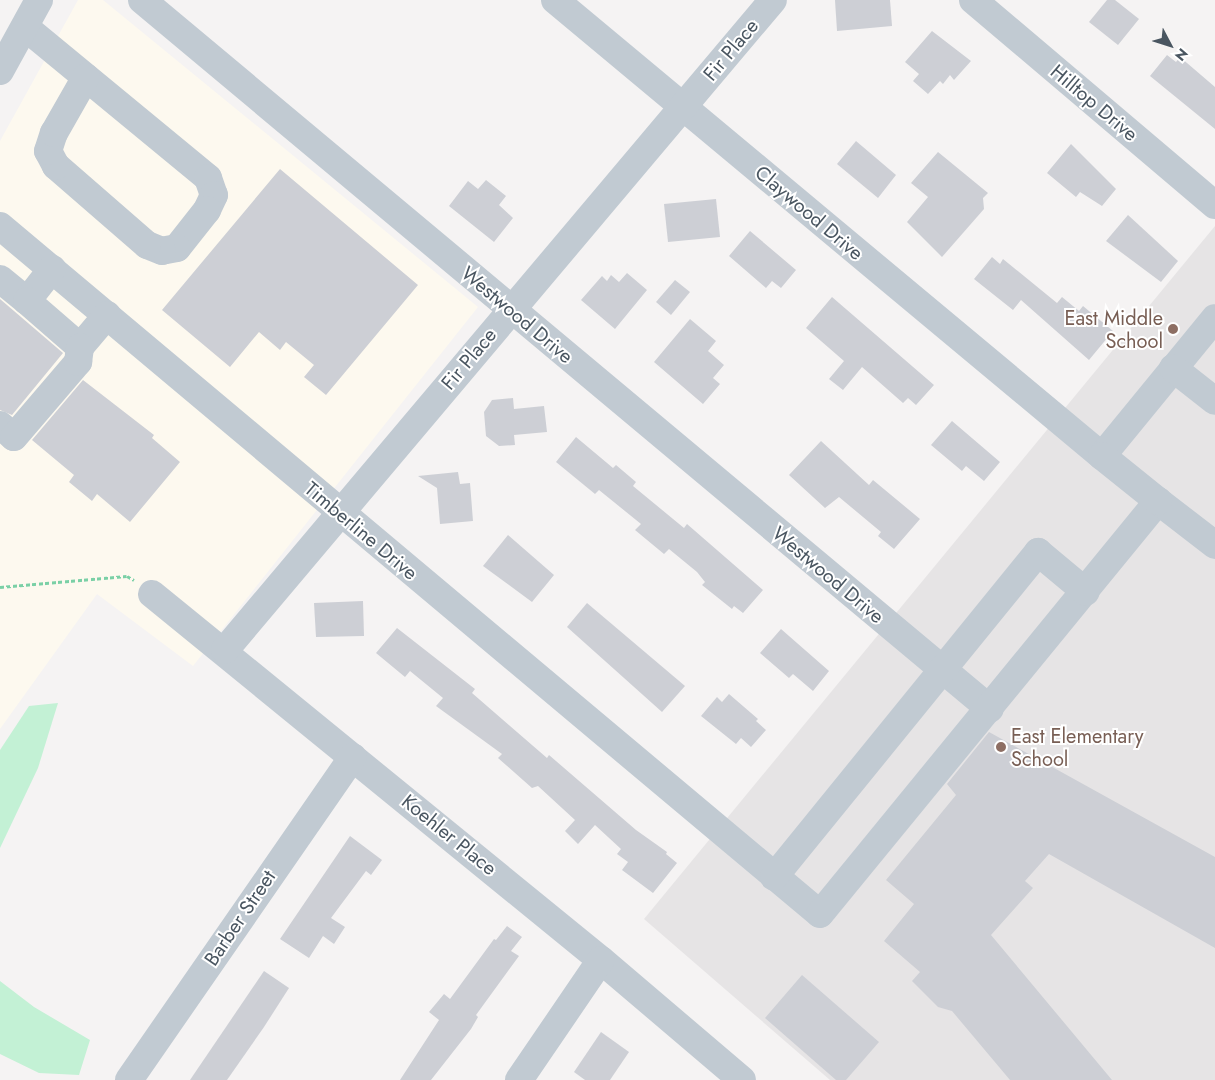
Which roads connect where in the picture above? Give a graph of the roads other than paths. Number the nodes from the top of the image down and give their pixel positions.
1 (39, 0) edge
2 (142, 0) edge
3 (555, 0) edge
4 (773, 0) edge
5 (973, 0) edge
6 (25, 26) junction
7 (0, 71) edge
8 (86, 77) junction
9 (682, 107) junction
10 (1215, 205) edge
11 (0, 226) edge
12 (52, 269) junction
13 (0, 279) edge
14 (27, 301) junction
15 (511, 310) junction
16 (107, 315) junction
17 (1215, 318) edge
18 (80, 347) junction
19 (1174, 368) junction
20 (1215, 401) edge
21 (0, 425) edge
22 (1102, 456) junction
23 (1158, 501) junction
24 (340, 513) junction
25 (1215, 545) edge
26 (1086, 592) junction
27 (152, 594) road end
28 (224, 650) junction
29 (942, 668) junction
30 (990, 709) junction
31 (353, 757) junction
32 (774, 877) junction
33 (601, 960) junction
34 (129, 1080) edge
35 (519, 1080) edge
36 (742, 1080) edge

1 - 6 street
2 - 15 street, Westwood Drive
3 - 9 street, Claywood Drive
4 - 9 street, Fir Place
5 - 10 street, Hilltop Drive
6 - 7 street
6 - 8 street
8 - 8 street
9 - 15 street, Fir Place
9 - 22 street, Claywood Drive
11 - 12 street, Timberline Drive
12 - 14 street
12 - 16 street, Timberline Drive
13 - 14 street
14 - 18 street
15 - 24 street, Fir Place
15 - 29 street, Westwood Drive
16 - 18 street
16 - 24 street, Timberline Drive
17 - 19 street
18 - 21 street
19 - 20 street
19 - 22 street
22 - 23 street, Claywood Drive
23 - 25 street, Claywood Drive
23 - 26 street
24 - 28 street, Fir Place
24 - 32 street, Timberline Drive
26 - 29 street
26 - 30 street
27 - 28 street, Koehler Place
28 - 31 street, Koehler Place
29 - 30 street, Westwood Drive
29 - 32 street
30 - 32 street, Timberline Drive
31 - 33 street, Koehler Place
31 - 34 street, Barber Street
33 - 35 street
33 - 36 street, Koehler Place

